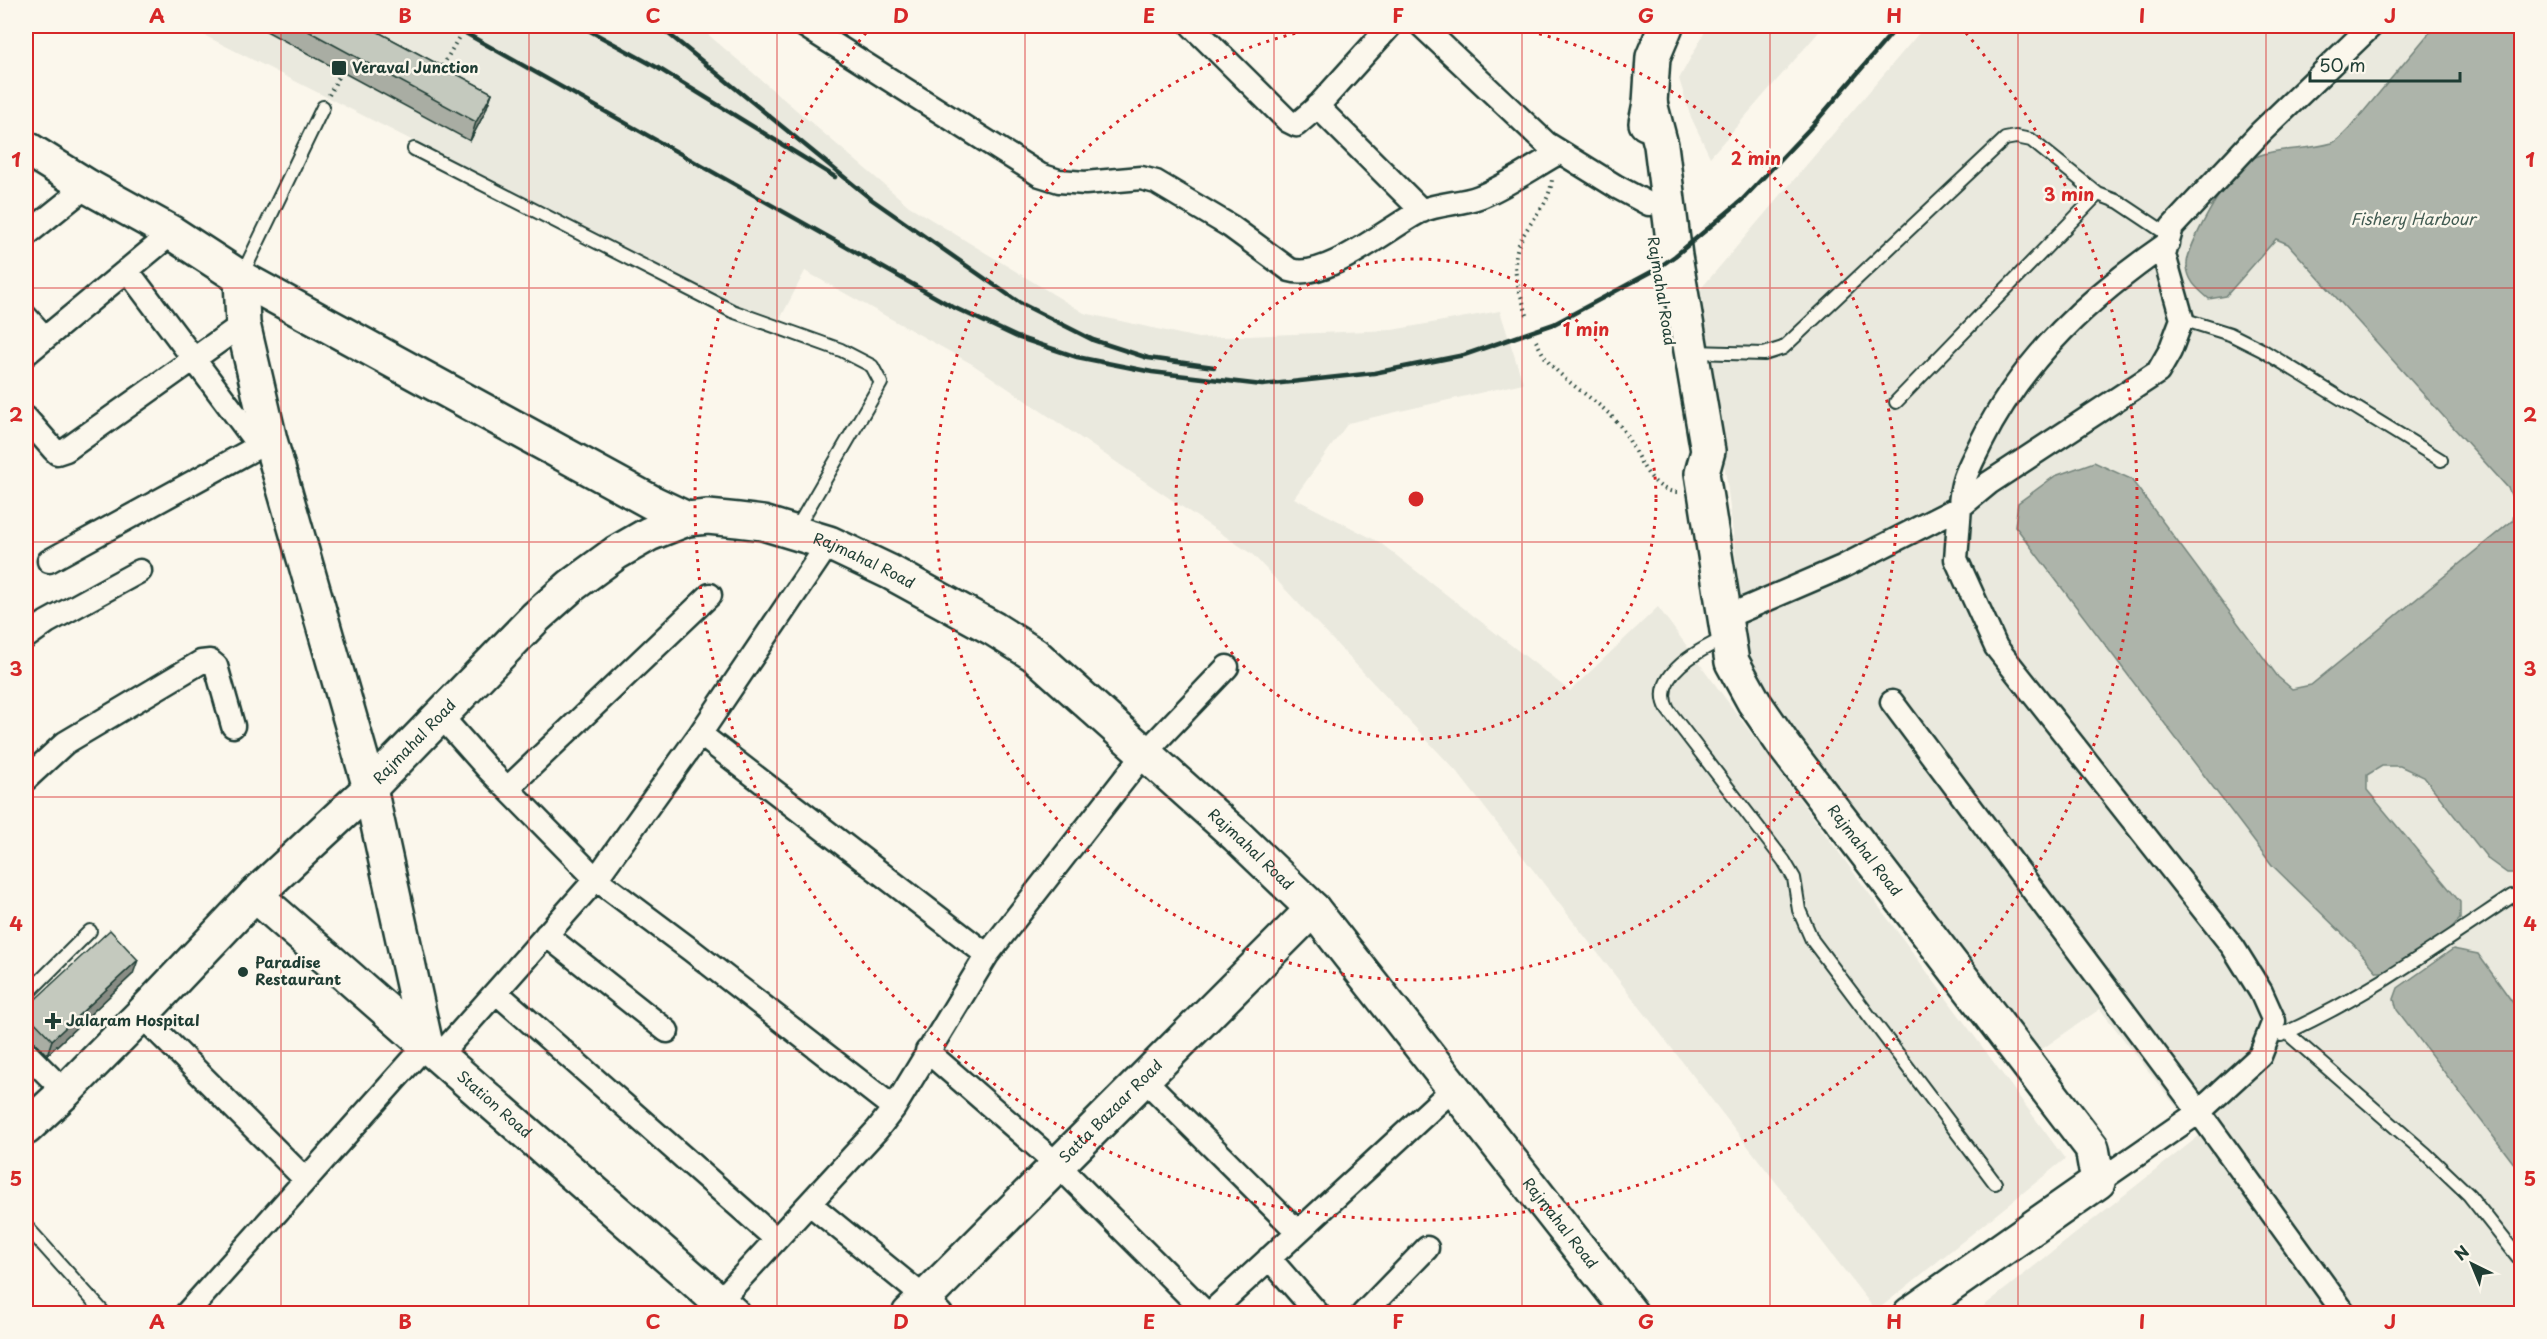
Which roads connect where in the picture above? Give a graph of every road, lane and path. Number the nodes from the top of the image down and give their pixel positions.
1 (465, 26) edge
2 (805, 26) edge
3 (1390, 26) edge
4 (1422, 26) edge
5 (1666, 26) edge
6 (2372, 26) edge
7 (1206, 30) edge
8 (345, 65) edge
9 (438, 74) edge
10 (1650, 103) junction
11 (1317, 106) junction
12 (323, 107) joint
13 (26, 148) edge
14 (414, 149) dead end
15 (1555, 155) junction
16 (87, 186) junction
17 (2098, 194) junction
18 (1649, 204) junction
19 (1422, 211) junction
20 (172, 233) junction
21 (26, 235) edge
22 (2169, 240) junction
23 (127, 270) junction
24 (241, 278) junction
25 (2180, 312) junction
26 (1527, 315) dead end
27 (26, 317) edge
28 (243, 324) junction
29 (45, 338) junction
30 (1536, 341) dead end
31 (1691, 352) junction
32 (26, 354) edge
33 (194, 359) junction
34 (1896, 402) dead end
35 (26, 418) edge
36 (265, 443) junction
37 (2441, 460) dead end
38 (1705, 496) junction
39 (1960, 507) junction
40 (687, 519) junction
41 (795, 532) junction
42 (829, 543) junction
43 (49, 561) dead end
44 (140, 571) dead end
45 (710, 595) dead end
46 (1726, 627) junction
47 (26, 637) edge
48 (1227, 668) dead end
49 (1892, 702) dead end
50 (440, 715) junction
51 (234, 726) dead end
52 (700, 734) junction
53 (1144, 754) junction
54 (26, 780) edge
55 (370, 788) junction
56 (508, 788) junction
57 (596, 879) junction
58 (255, 895) junction
59 (2512, 896) dead end
60 (1313, 909) junction
61 (90, 931) dead end
62 (546, 935) junction
63 (987, 955) junction
64 (497, 993) junction
65 (26, 995) edge
66 (141, 1015) junction
67 (667, 1031) dead end
68 (2276, 1037) junction
69 (432, 1050) junction
70 (927, 1052) junction
71 (26, 1053) edge
72 (1144, 1079) junction
73 (1454, 1088) junction
74 (65, 1092) junction
75 (894, 1108) junction
76 (2199, 1112) junction
77 (26, 1128) edge
78 (1058, 1165) junction
79 (305, 1179) junction
80 (2098, 1182) junction
81 (1995, 1184) dead end
82 (810, 1204) junction
83 (26, 1226) edge
84 (1297, 1232) junction
85 (776, 1239) junction
86 (1427, 1248) dead end
87 (1269, 1258) junction
88 (2522, 1262) edge
89 (727, 1308) edge
90 (925, 1308) edge
91 (190, 1312) edge
92 (105, 1314) edge
93 (1208, 1314) edge
94 (1318, 1314) edge
95 (1363, 1314) edge
96 (1630, 1314) edge
97 (1910, 1314) edge
98 (2345, 1314) edge

1 - 9 path, bridge
2 - 19 street
3 - 11 street
4 - 15 street
5 - 10 main road, Rajmahal Road
6 - 22 street
7 - 11 street
8 - 12 path
10 - 18 main road, Rajmahal Road
10 - 31 main road, Rajmahal Road
11 - 19 street
12 - 24 lane
13 - 16 main road
14 - 41 lane
15 - 18 street
15 - 19 street
15 - 26 path
16 - 20 main road
16 - 21 street
17 - 22 lane
17 - 31 lane
17 - 34 lane
18 - 38 main road, Rajmahal Road
20 - 23 street
20 - 24 main road
22 - 25 street
22 - 39 street
23 - 29 street
23 - 33 street
24 - 28 main road
24 - 40 main road
25 - 37 lane
25 - 39 street
27 - 29 street
28 - 33 street
28 - 36 main road
29 - 32 street
30 - 38 path
31 - 38 main road, Rajmahal Road
33 - 35 street
33 - 36 street
36 - 43 street
36 - 55 main road
38 - 46 main road, Rajmahal Road
39 - 46 street
39 - 68 street
40 - 41 main road, Rajmahal Road
40 - 50 main road, Rajmahal Road
41 - 42 main road, Rajmahal Road
42 - 52 street
42 - 53 main road, Rajmahal Road
44 - 47 street
45 - 56 street
46 - 80 main road, Rajmahal Road
46 - 81 lane
48 - 53 street
49 - 76 street
50 - 55 main road, Rajmahal Road
50 - 56 street
51 - 54 street
52 - 57 street
52 - 63 street
53 - 60 main road, Rajmahal Road
53 - 63 street
55 - 58 main road, Rajmahal Road
55 - 69 main road
56 - 57 street
57 - 62 street
57 - 75 street
58 - 66 main road, Rajmahal Road
58 - 69 main road, Station Road
59 - 68 lane
60 - 72 main road, Satta Bazaar Road
60 - 73 main road, Rajmahal Road
61 - 65 lane
62 - 64 street
62 - 67 street
63 - 70 street
64 - 69 street
64 - 85 street
66 - 74 main road, Rajmahal Road
66 - 79 street
68 - 76 street
68 - 88 lane
69 - 79 street
69 - 89 main road, Station Road
70 - 75 street
70 - 78 street
71 - 74 street
72 - 78 main road, Satta Bazaar Road
72 - 84 street
73 - 84 street
73 - 96 main road, Rajmahal Road
74 - 77 main road, Rajmahal Road
75 - 82 street
76 - 80 street
76 - 98 street
78 - 90 main road, Satta Bazaar Road
78 - 93 street
79 - 91 street
80 - 97 main road
82 - 85 street
82 - 90 street
83 - 92 lane
84 - 87 street
85 - 89 street
86 - 95 street
87 - 93 street
87 - 94 street

